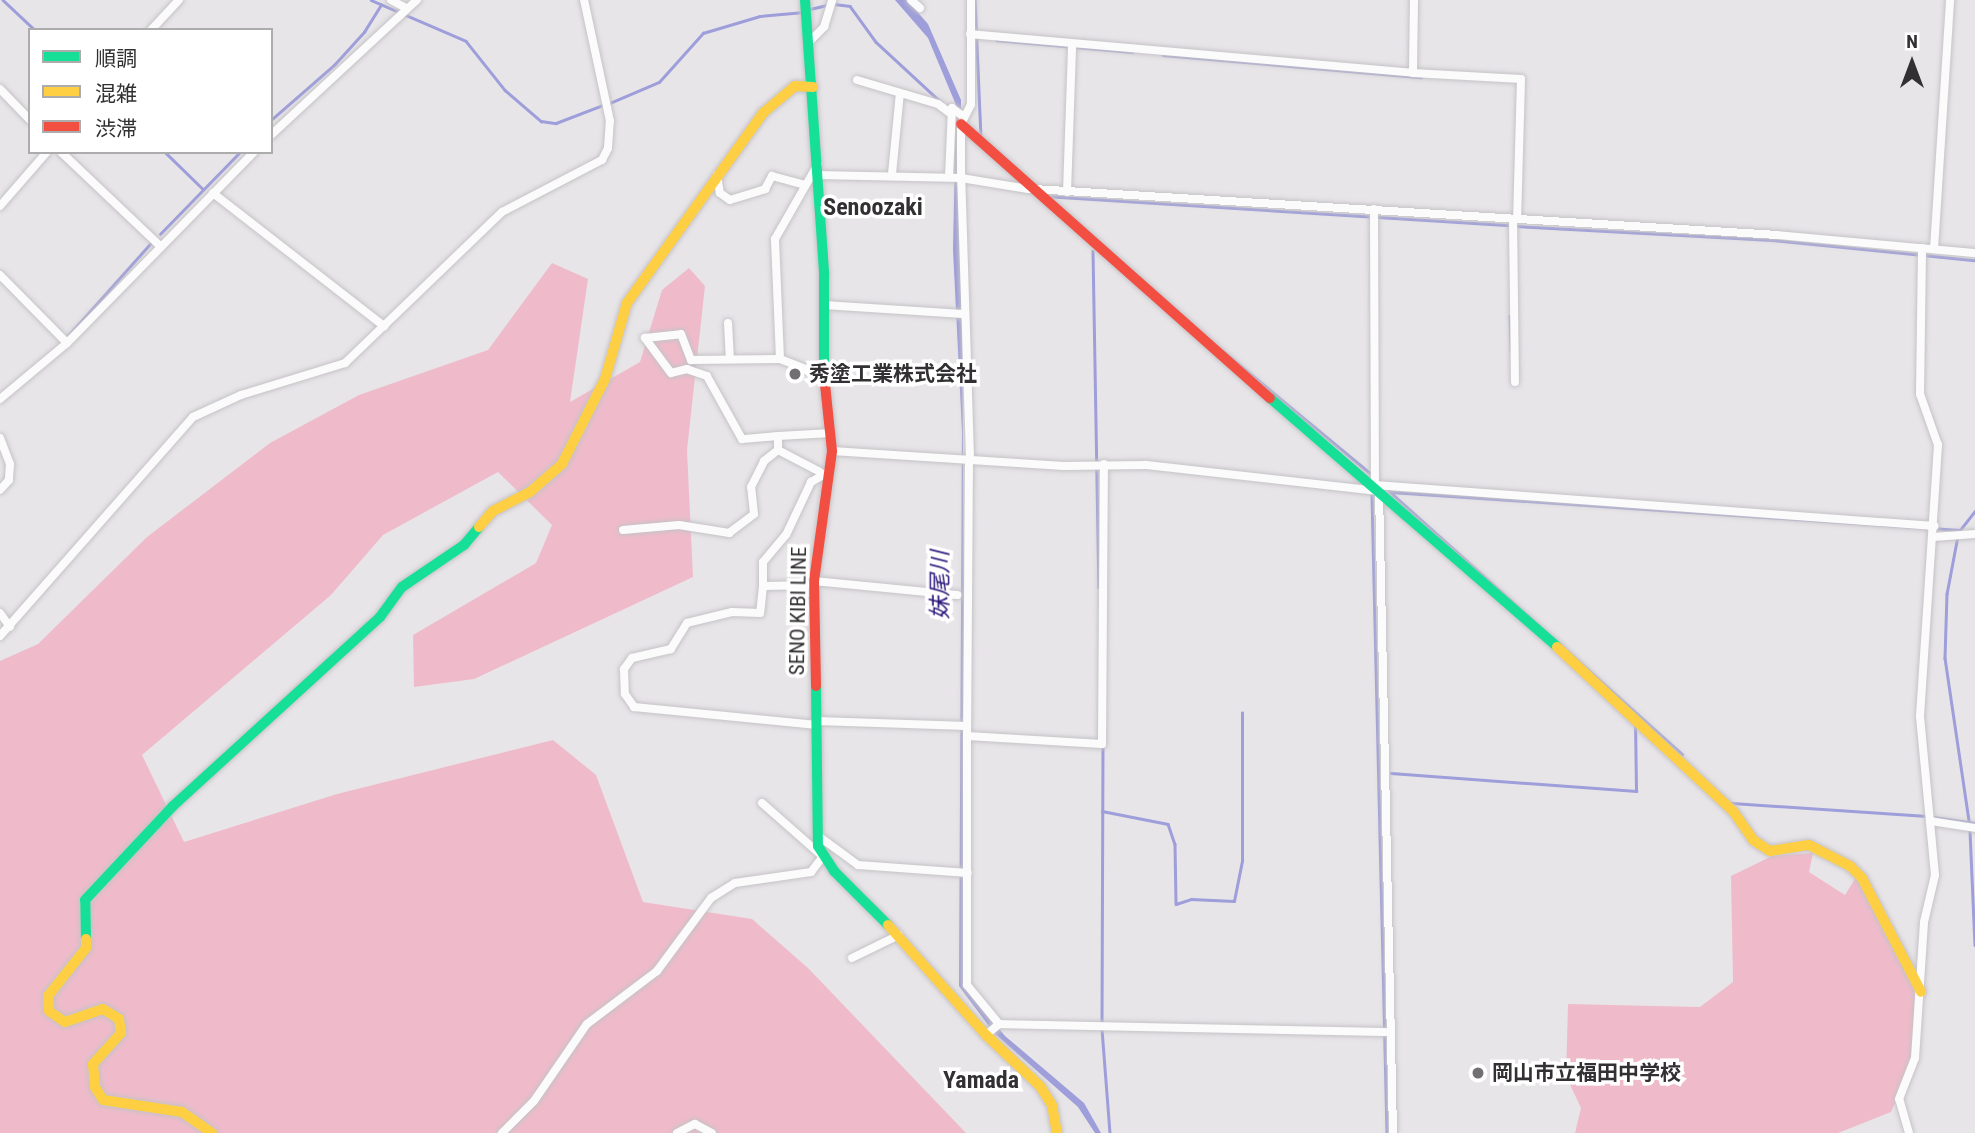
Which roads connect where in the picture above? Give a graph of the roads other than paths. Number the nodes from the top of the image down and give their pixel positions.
1 (179, 0) edge
2 (391, 0) edge
3 (417, 0) edge
4 (584, 0) edge
5 (911, 0) edge
6 (971, 0) edge
7 (1414, 0) edge
8 (1950, 0) edge
9 (831, 3) edge
10 (805, 7) edge
11 (920, 8) dead end
12 (402, 12) junction
13 (153, 28) edge
14 (973, 34) junction
15 (808, 43) junction
16 (1072, 49) junction
17 (1413, 73) junction
18 (857, 80) dead end
19 (813, 87) junction
20 (0, 89) edge
21 (900, 93) junction
22 (958, 115) junction
23 (28, 118) edge
24 (273, 133) edge
25 (45, 154) edge
26 (63, 154) edge
27 (252, 154) edge
28 (818, 169) junction
29 (892, 174) junction
30 (717, 175) junction
31 (954, 177) junction
32 (802, 184) junction
33 (1035, 189) junction
34 (1067, 192) junction
35 (213, 193) junction
36 (0, 206) edge
37 (1374, 213) junction
38 (1514, 222) junction
39 (159, 245) junction
40 (1934, 249) junction
41 (1921, 252) junction
42 (1975, 253) edge
43 (0, 275) edge
44 (824, 305) junction
45 (959, 315) junction
46 (728, 323) dead end
47 (384, 326) junction
48 (65, 341) junction
49 (730, 359) junction
50 (780, 359) junction
51 (824, 376) junction
52 (1516, 382) dead end
53 (0, 399) edge
54 (831, 433) junction
55 (778, 436) junction
56 (0, 438) edge
57 (778, 450) junction
58 (832, 451) junction
59 (967, 458) junction
60 (1100, 464) junction
61 (825, 472) junction
62 (1378, 488) junction
63 (0, 490) edge
64 (623, 530) dead end
65 (1934, 531) junction
66 (1975, 534) edge
67 (814, 583) junction
68 (763, 586) junction
69 (957, 595) dead end
70 (0, 613) edge
71 (10, 627) junction
72 (0, 636) edge
73 (817, 723) junction
74 (963, 726) junction
75 (967, 736) junction
76 (762, 803) dead end
77 (1930, 818) junction
78 (1971, 827) edge
79 (817, 835) junction
80 (821, 855) junction
81 (965, 873) junction
82 (899, 935) junction
83 (852, 958) dead end
84 (1921, 992) junction
85 (998, 1025) junction
86 (1387, 1032) junction
87 (988, 1034) junction
88 (212, 1133) edge
89 (502, 1133) edge
90 (677, 1133) edge
91 (712, 1133) edge
92 (1057, 1133) edge
93 (1393, 1133) edge
94 (1909, 1133) edge

1 - 13 street
2 - 12 street
3 - 12 street
4 - 47 street
5 - 11 street
6 - 14 street
7 - 17 street
8 - 40 street
9 - 15 street
10 - 15 street, SENO KIBI LINE
12 - 24 street
14 - 16 street
14 - 22 street
15 - 19 street, SENO KIBI LINE
16 - 17 street
16 - 34 street
17 - 38 street
18 - 21 street
19 - 28 street, SENO KIBI LINE
19 - 30 street
20 - 23 street
21 - 22 street
21 - 29 street
22 - 31 street
22 - 31 street
22 - 33 street
25 - 36 street
26 - 39 street
27 - 35 street
28 - 29 street
28 - 32 street
28 - 44 street, SENO KIBI LINE
29 - 31 street
30 - 32 street
30 - 88 street
31 - 33 street
31 - 45 street
32 - 50 street
33 - 34 street
33 - 62 street
34 - 37 street
35 - 39 street
35 - 47 street
37 - 38 street
37 - 62 street
38 - 41 street
38 - 52 street
39 - 48 street
40 - 41 street
40 - 42 street
41 - 65 street
43 - 48 street
44 - 45 street
44 - 51 street, SENO KIBI LINE
45 - 59 street
46 - 49 street
47 - 71 street
48 - 53 street
49 - 50 street
49 - 55 street
50 - 51 street
51 - 54 street, SENO KIBI LINE
54 - 55 street
54 - 58 street, SENO KIBI LINE
55 - 57 street
56 - 63 street
57 - 61 street
57 - 64 street
58 - 59 street
58 - 61 street, SENO KIBI LINE
59 - 60 street
59 - 74 street
60 - 62 street
60 - 75 street
61 - 67 street, SENO KIBI LINE
61 - 68 street
62 - 65 street
62 - 84 street
62 - 86 street
65 - 66 street
65 - 77 street
67 - 68 street
67 - 69 street
67 - 73 street, SENO KIBI LINE
68 - 73 street
70 - 71 street
71 - 72 street
73 - 74 street
73 - 79 street, SENO KIBI LINE
74 - 75 street
75 - 81 street
76 - 80 street
77 - 78 street
77 - 84 street
79 - 80 street, SENO KIBI LINE
79 - 81 street
80 - 82 street
80 - 89 street
81 - 85 street
82 - 83 street
82 - 87 street
84 - 94 street
85 - 86 street
85 - 87 street
86 - 93 street
87 - 92 street
90 - 91 street

